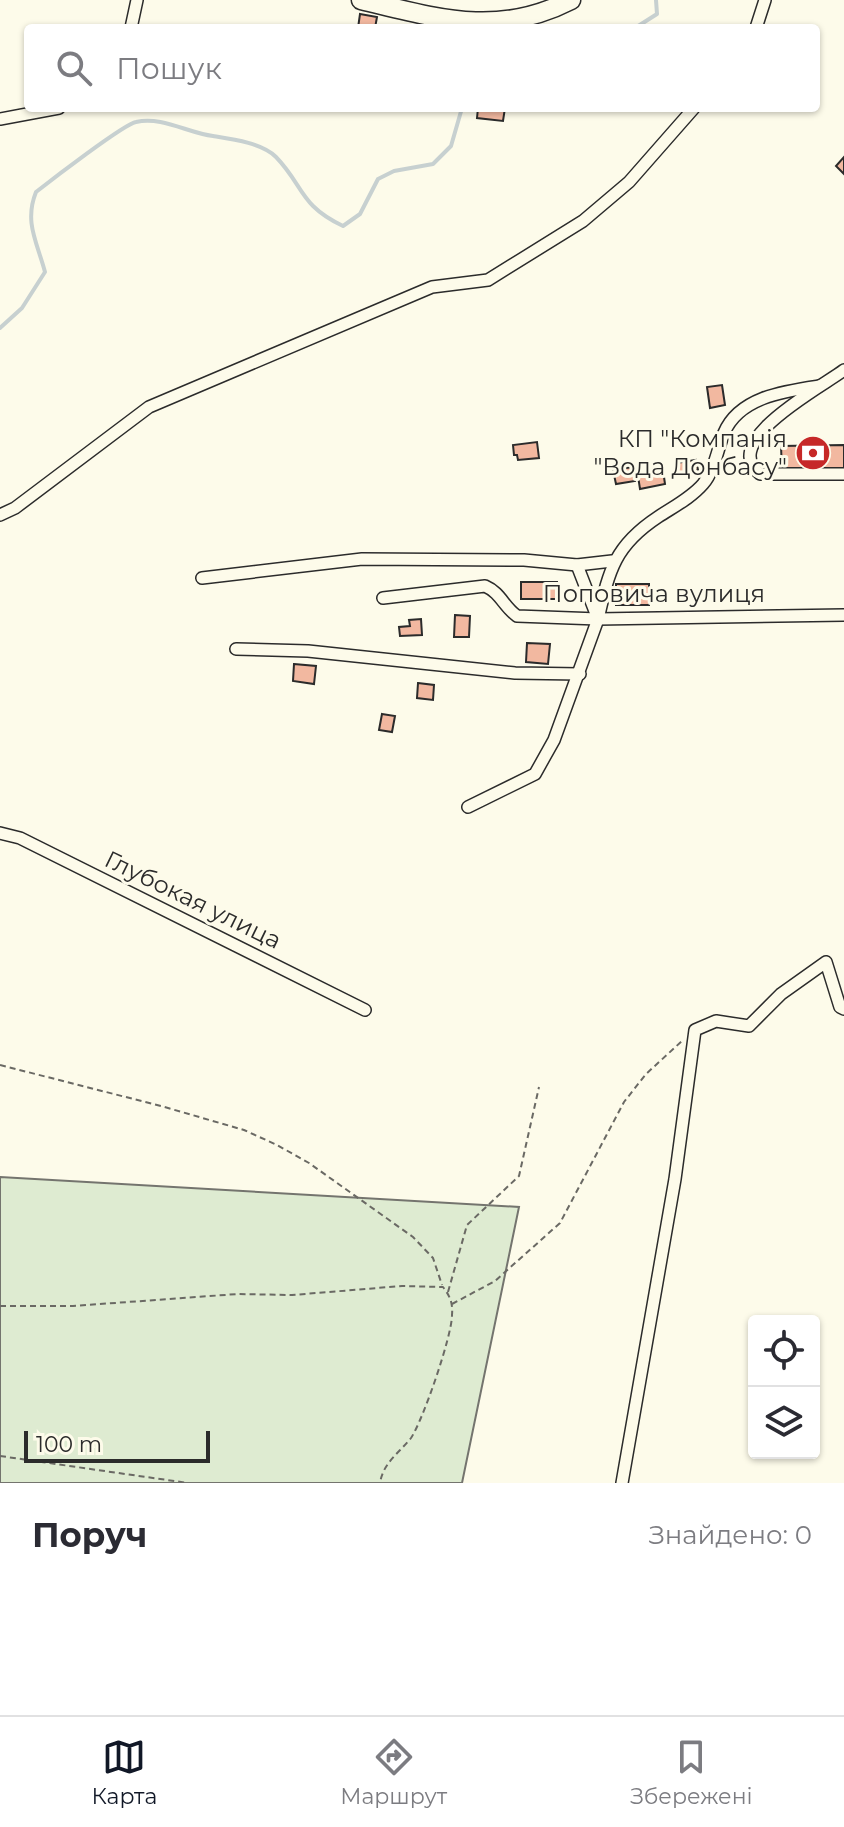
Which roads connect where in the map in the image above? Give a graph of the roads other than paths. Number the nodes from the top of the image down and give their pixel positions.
1 (137, 0) edge
2 (361, 0) edge
3 (765, 0) edge
4 (569, 1) edge
5 (132, 24) edge
6 (757, 24) edge
7 (38, 112) edge
8 (690, 112) edge
9 (0, 119) edge
10 (844, 370) edge
11 (819, 386) junction
12 (844, 474) edge
13 (0, 515) edge
14 (612, 561) junction
15 (577, 565) junction
16 (202, 578) dead end
17 (383, 598) dead end
18 (844, 615) edge
19 (598, 619) junction
20 (236, 649) dead end
21 (580, 674) junction
22 (468, 807) dead end
23 (0, 833) edge
24 (844, 1009) edge
25 (365, 1010) dead end
26 (622, 1483) edge

1 - 5 street
2 - 4 main road
3 - 6 street
7 - 9 street
8 - 13 street
10 - 11 street
11 - 12 street
11 - 14 street
14 - 15 street
14 - 19 street
15 - 16 street
15 - 19 street
17 - 19 street, Поповича вулиця
18 - 19 street, Поповича вулиця
19 - 21 street
20 - 21 street
21 - 22 street
23 - 25 street, Глубокая улица
24 - 26 street

